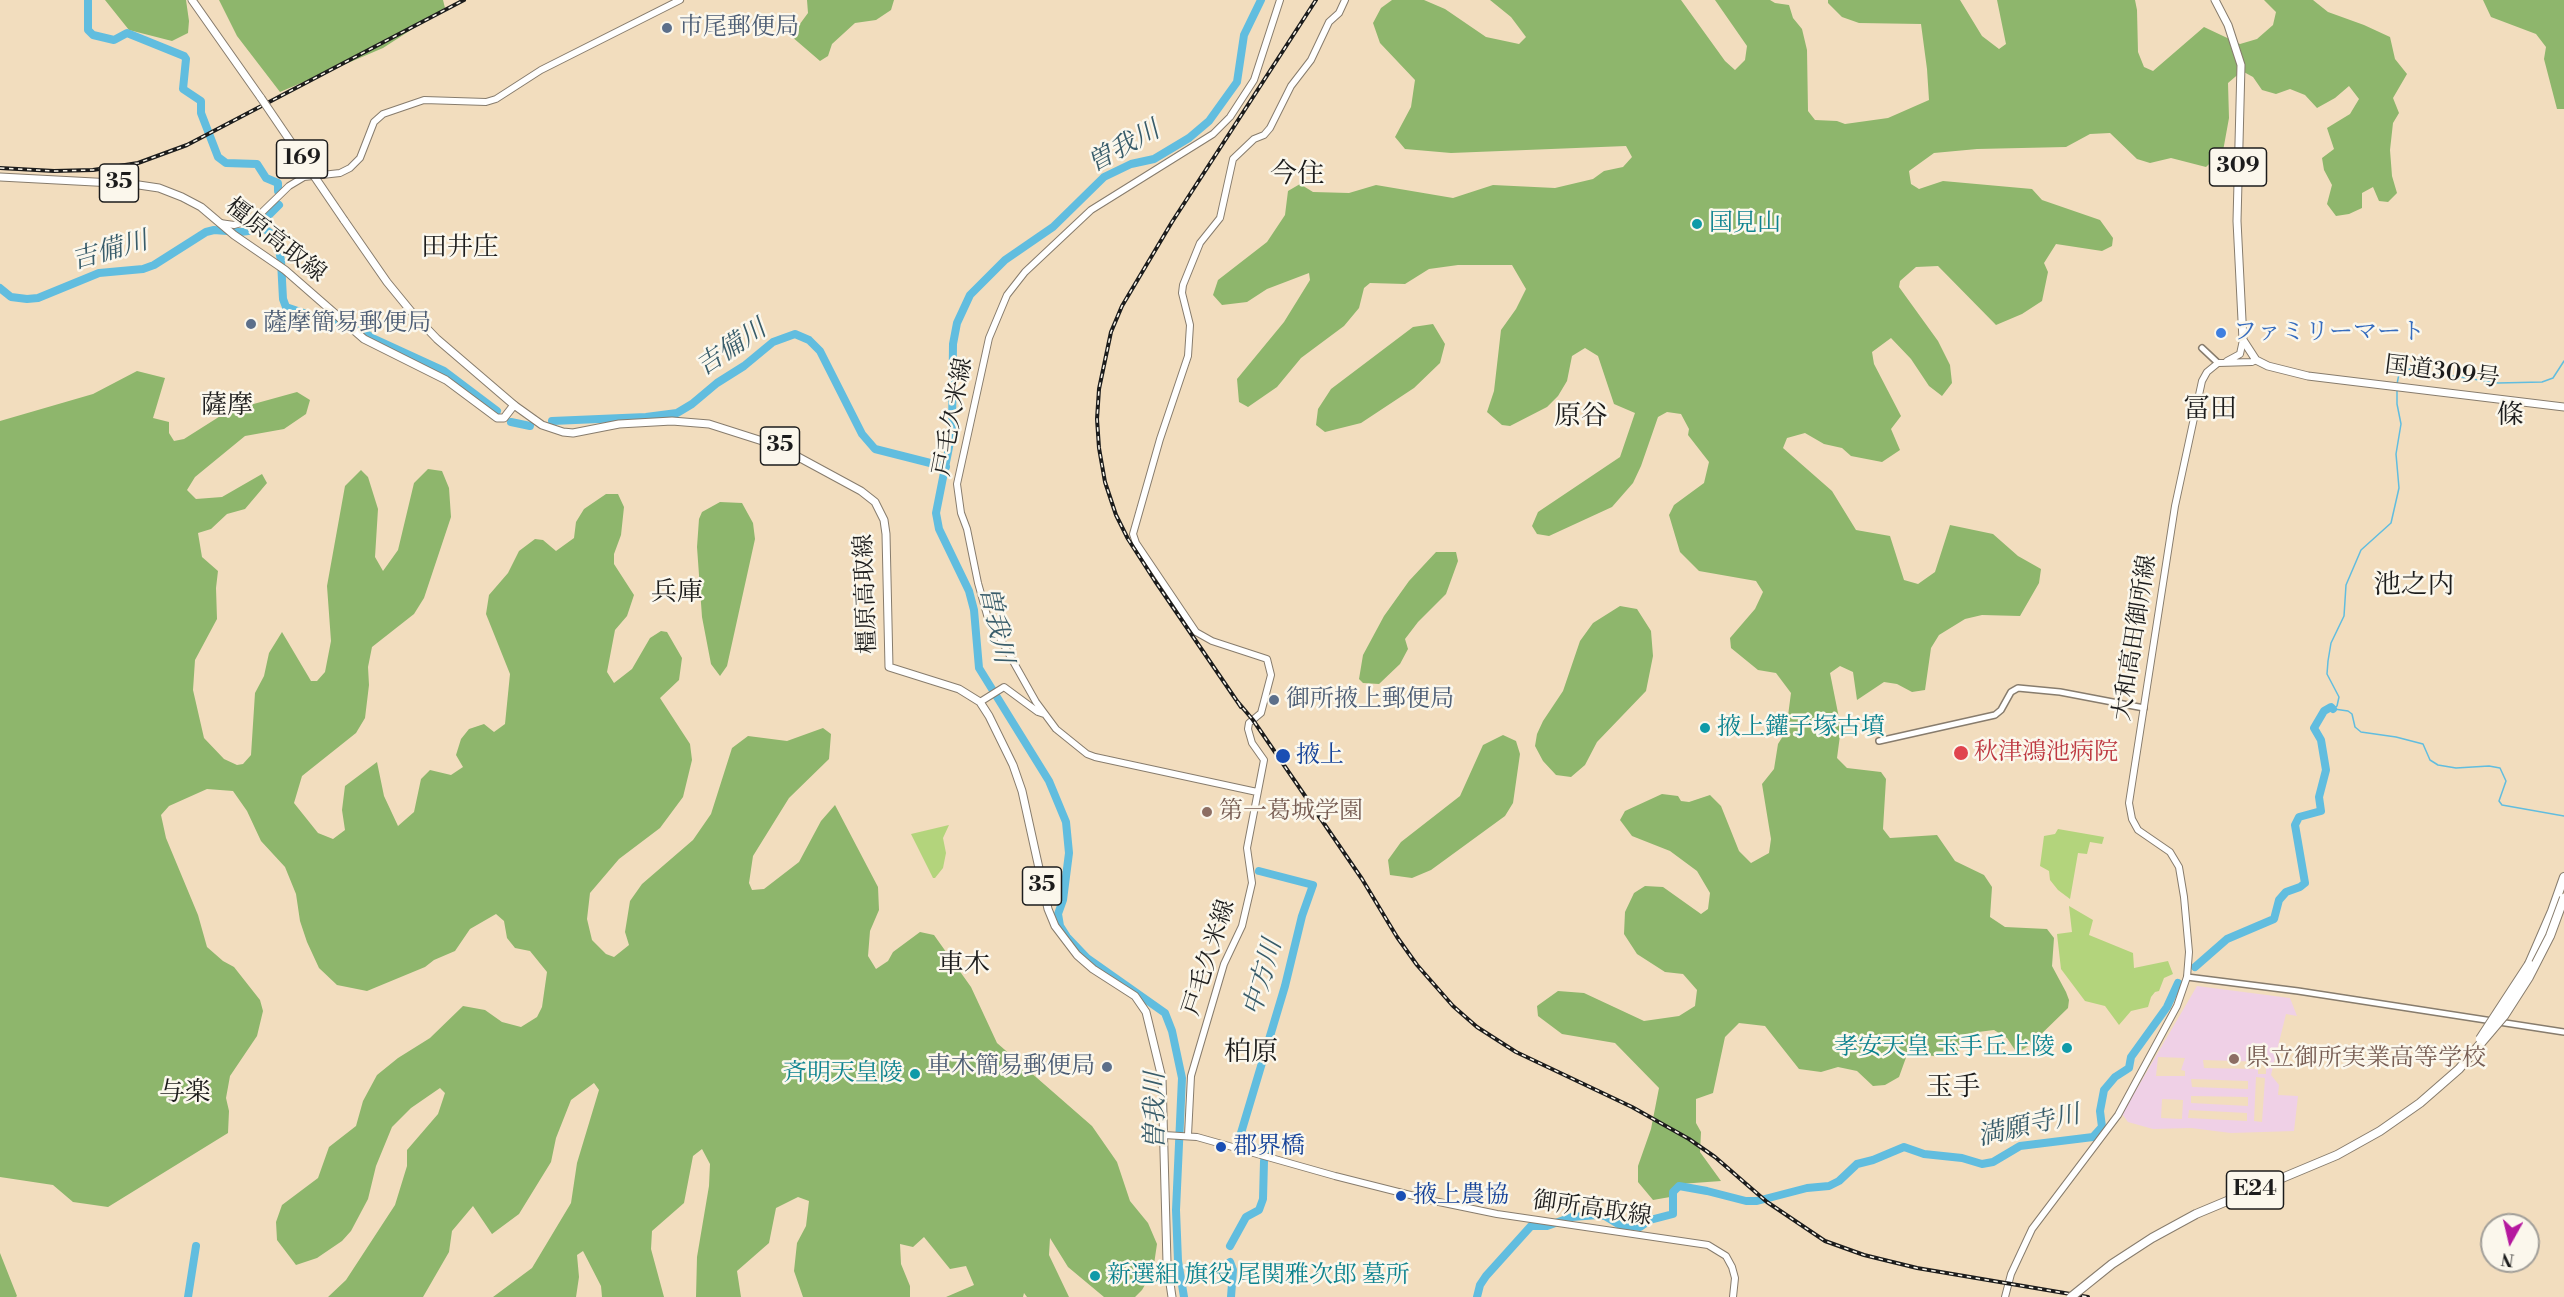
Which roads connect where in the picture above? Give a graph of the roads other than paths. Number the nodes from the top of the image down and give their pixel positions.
1 (192, 0) edge
2 (680, 0) edge
3 (1280, 0) edge
4 (1345, 0) edge
5 (2215, 0) edge
6 (0, 177) edge
7 (219, 223) junction
8 (2243, 340) junction
9 (2202, 348) dead end
10 (2256, 360) junction
11 (2227, 361) junction
12 (2218, 363) junction
13 (514, 405) junction
14 (2564, 407) edge
15 (982, 701) junction
16 (2144, 708) junction
17 (1044, 714) junction
18 (1879, 741) dead end
19 (1257, 792) junction
20 (2564, 877) edge
21 (2564, 898) edge
22 (2187, 977) junction
23 (2564, 1032) edge
24 (2441, 1086) junction
25 (1166, 1135) junction
26 (1187, 1135) junction
27 (1172, 1297) edge
28 (1733, 1297) edge
29 (2005, 1297) edge
30 (2071, 1297) edge

1 - 13 main road, 169, bridge
2 - 7 main road
3 - 17 main road, 戸毛久米線
4 - 19 main road, 戸毛久米線
5 - 8 main road, 309
6 - 7 main road, 橿原高取線 / 35
7 - 13 main road, 橿原高取線 / 35
8 - 10 main road
8 - 11 main road
9 - 12 street
10 - 11 main road
10 - 14 main road, 国道309号
11 - 12 main road
12 - 16 main road, 大和高田御所線
13 - 15 main road, 橿原高取線 / 35
15 - 17 main road
15 - 25 main road, 35
16 - 18 street
16 - 22 main road, 大和高田御所線
17 - 19 main road, 戸毛久米線
19 - 26 main road, 戸毛久米線
20 - 24 highway, E24, bridge
21 - 24 highway, E24, bridge
22 - 23 street
22 - 29 main road, 大和高田御所線
24 - 30 highway, E24, bridge
25 - 26 main road, 御所高取線
25 - 27 main road, 35
26 - 28 main road, 御所高取線

